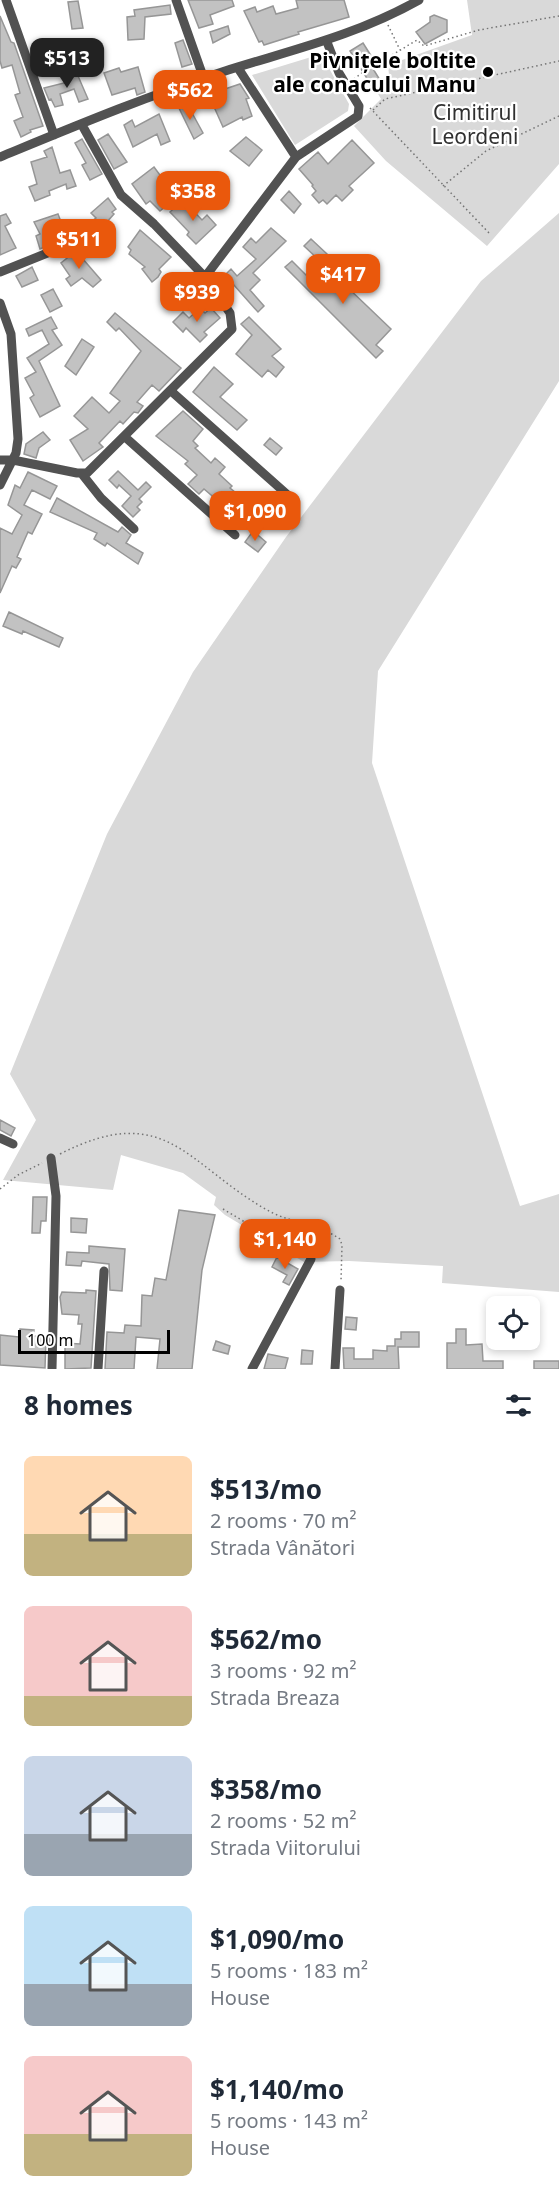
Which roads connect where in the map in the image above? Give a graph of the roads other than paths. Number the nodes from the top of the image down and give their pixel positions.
1 (6, 0) edge
2 (176, 0) edge
3 (419, 0) edge
4 (327, 42) junction
5 (238, 68) junction
6 (204, 79) junction
7 (82, 125) junction
8 (54, 135) junction
9 (0, 157) edge
10 (296, 157) junction
11 (60, 249) dead end
12 (0, 272) edge
13 (205, 277) junction
14 (0, 303) edge
15 (171, 391) junction
16 (126, 437) junction
17 (0, 460) edge
18 (13, 460) junction
19 (82, 474) junction
20 (0, 485) edge
21 (290, 497) dead end
22 (134, 529) dead end
23 (235, 535) dead end
24 (0, 1138) edge
25 (13, 1144) dead end
26 (51, 1158) road end
27 (312, 1259) road end
28 (104, 1271) dead end
29 (340, 1290) road end
30 (52, 1369) edge
31 (98, 1369) edge
32 (252, 1369) edge
33 (335, 1369) edge

1 - 8 street
2 - 6 street
3 - 4 street
4 - 5 street
4 - 10 street
5 - 6 street
5 - 10 street
6 - 7 street
7 - 8 street
7 - 13 street
8 - 9 street
10 - 13 street
11 - 12 street
13 - 15 street
14 - 18 street
15 - 16 street
15 - 21 street
16 - 19 street
16 - 23 street
17 - 18 street
18 - 19 street
18 - 20 street
19 - 22 street
24 - 25 street
26 - 30 street
27 - 32 street
28 - 31 street
29 - 33 street

